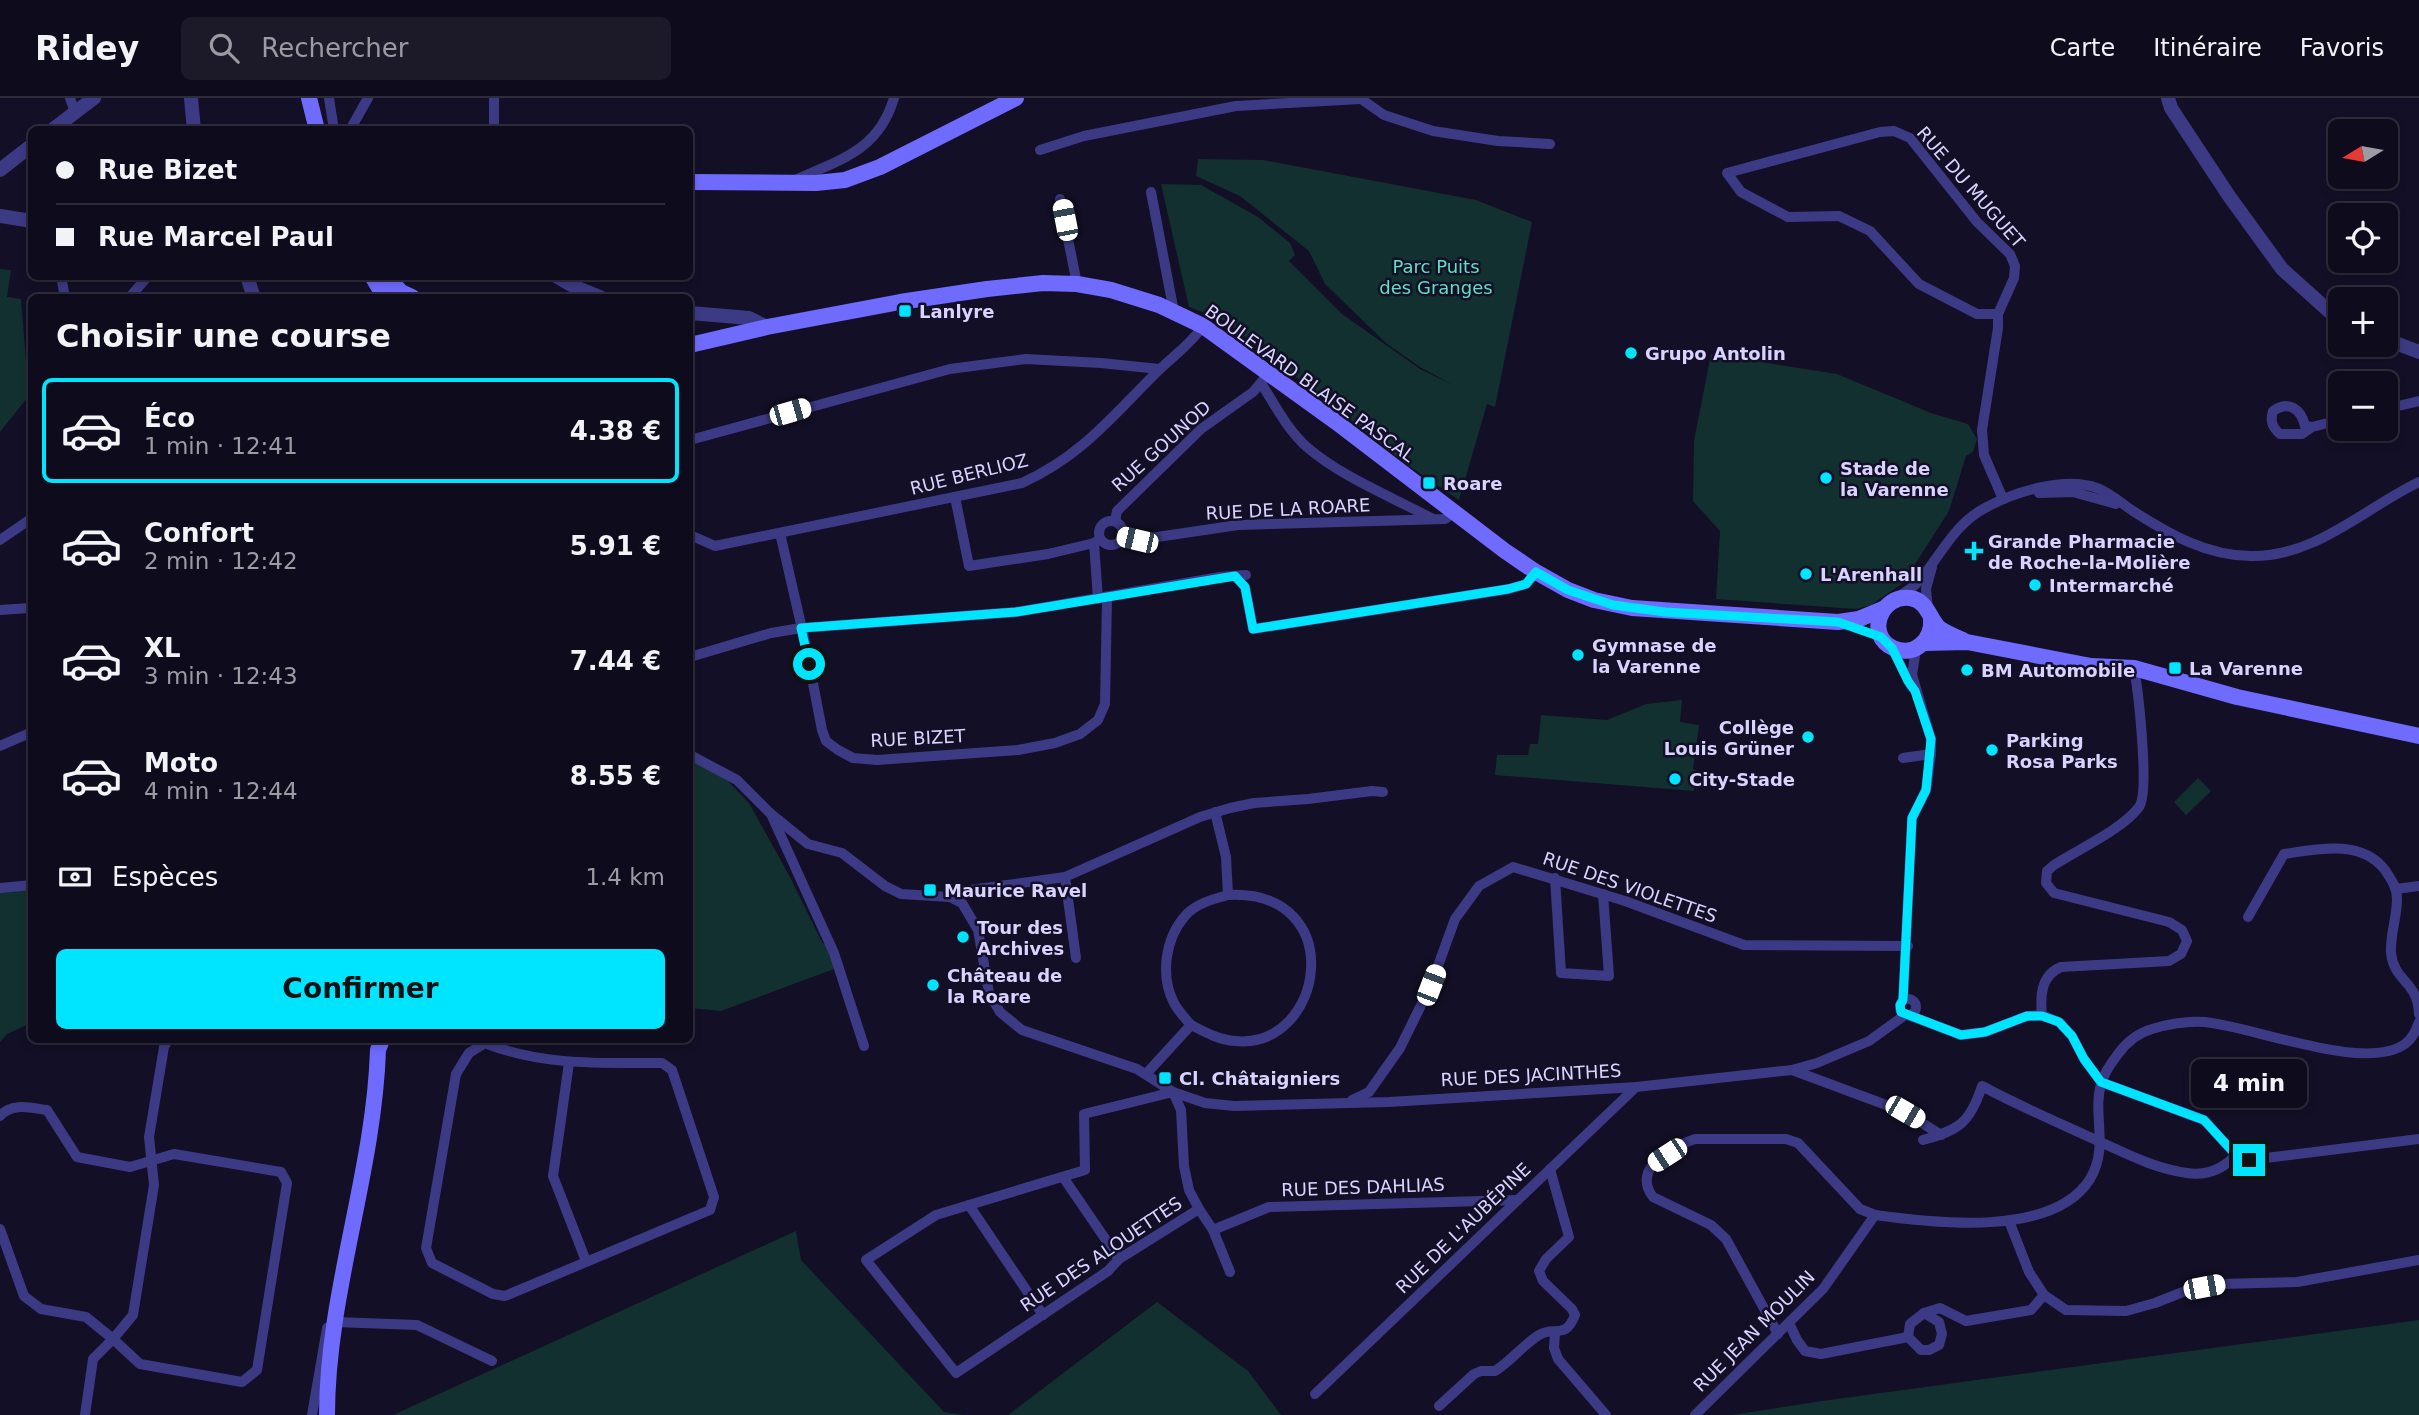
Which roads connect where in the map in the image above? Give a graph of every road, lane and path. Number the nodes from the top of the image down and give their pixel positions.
1 (93, 98) edge
2 (191, 98) edge
3 (309, 98) edge
4 (329, 98) edge
5 (368, 98) edge
6 (494, 98) edge
7 (894, 98) edge
8 (1016, 98) edge
9 (2168, 98) edge
10 (1362, 99) edge
11 (72, 105) edge
12 (55, 126) edge
13 (194, 126) edge
14 (316, 126) edge
15 (333, 126) edge
16 (351, 126) edge
17 (494, 126) edge
18 (1550, 144) dead end
19 (28, 148) edge
20 (1040, 149) dead end
21 (0, 170) edge
22 (693, 182) edge
23 (789, 182) junction
24 (1151, 192) dead end
25 (1060, 199) dead end
26 (0, 216) edge
27 (28, 220) edge
28 (145, 280) edge
29 (390, 280) edge
30 (563, 280) edge
31 (1077, 284) junction
32 (132, 294) edge
33 (406, 294) edge
34 (592, 294) edge
35 (2328, 310) edge
36 (1174, 312) junction
37 (693, 313) edge
38 (1998, 314) junction
39 (1203, 326) junction
40 (767, 327) junction
41 (693, 344) edge
42 (2398, 344) edge
43 (2419, 352) edge
44 (1159, 369) junction
45 (1265, 378) junction
46 (2419, 401) edge
47 (2398, 406) edge
48 (2328, 423) edge
49 (2312, 427) dead end
50 (693, 439) edge
51 (2419, 482) edge
52 (954, 497) junction
53 (2003, 499) junction
54 (1454, 512) junction
55 (1433, 519) junction
56 (28, 521) edge
57 (1115, 521) junction
58 (780, 533) junction
59 (693, 535) edge
60 (1123, 537) junction
61 (0, 540) edge
62 (1097, 541) junction
63 (1934, 562) junction
64 (1536, 572) junction
65 (1102, 598) junction
66 (1896, 598) junction
67 (28, 608) edge
68 (1883, 609) junction
69 (0, 611) edge
70 (1929, 614) junction
71 (1838, 622) junction
72 (801, 628) junction
73 (1887, 642) junction
74 (1967, 642) junction
75 (1920, 646) junction
76 (693, 656) edge
77 (2134, 668) junction
78 (1915, 691) junction
79 (28, 734) edge
80 (2419, 736) edge
81 (0, 746) edge
82 (1931, 754) junction
83 (693, 757) edge
84 (1903, 758) dead end
85 (1383, 792) dead end
86 (1215, 812) junction
87 (771, 814) junction
88 (1065, 877) junction
89 (1555, 878) junction
90 (28, 885) edge
91 (2419, 886) edge
92 (0, 888) edge
93 (2396, 889) junction
94 (1604, 894) junction
95 (1228, 895) junction
96 (950, 897) junction
97 (2248, 917) dead end
98 (1908, 946) junction
99 (1076, 958) dead end
100 (2419, 1002) edge
101 (1907, 1007) junction
102 (2419, 1014) edge
103 (2042, 1016) junction
104 (2419, 1022) edge
105 (1191, 1025) junction
106 (166, 1043) edge
107 (378, 1043) edge
108 (482, 1043) edge
109 (488, 1043) edge
110 (864, 1046) dead end
111 (569, 1063) junction
112 (1792, 1070) junction
113 (1146, 1074) junction
114 (2101, 1082) junction
115 (1636, 1087) junction
116 (1173, 1091) junction
117 (1346, 1103) junction
118 (0, 1116) edge
119 (1941, 1135) junction
120 (2419, 1139) edge
121 (1923, 1140) dead end
122 (2101, 1142) junction
123 (2236, 1155) junction
124 (151, 1160) junction
125 (1550, 1169) junction
126 (1063, 1177) junction
127 (1518, 1200) junction
128 (969, 1205) junction
129 (1199, 1209) junction
130 (1875, 1214) junction
131 (2009, 1221) junction
132 (0, 1229) edge
133 (1213, 1230) junction
134 (1119, 1259) junction
135 (2419, 1260) edge
136 (586, 1261) junction
137 (1230, 1272) dead end
138 (2044, 1295) junction
139 (1924, 1313) junction
140 (1043, 1315) junction
141 (336, 1322) junction
142 (1789, 1322) junction
143 (1555, 1332) junction
144 (1778, 1334) junction
145 (1908, 1337) junction
146 (113, 1339) junction
147 (492, 1361) dead end
148 (1315, 1394) dead end
149 (1439, 1406) dead end
150 (85, 1415) edge
151 (312, 1415) edge
152 (327, 1415) edge
153 (1606, 1415) edge
154 (1695, 1415) edge

1 - 11 street
2 - 13 street
3 - 14 main road
4 - 15 street
5 - 16 street
6 - 17 street
7 - 23 street
8 - 23 main road
9 - 35 street
10 - 18 street
10 - 20 street
11 - 12 street
19 - 21 street
22 - 23 main road
24 - 36 street
25 - 31 street
26 - 27 street
28 - 32 street
29 - 33 main road
30 - 34 street
31 - 36 main road, BOULEVARD BLAISE PASCAL
31 - 40 main road, BOULEVARD BLAISE PASCAL
36 - 39 main road, BOULEVARD BLAISE PASCAL
37 - 40 street
38 - 38 street, RUE DU MUGUET
38 - 53 street, RUE DU MUGUET
39 - 44 street, RUE BERLIOZ
39 - 45 main road, BOULEVARD BLAISE PASCAL
40 - 41 main road, BOULEVARD BLAISE PASCAL
42 - 43 street
44 - 50 street
44 - 52 street, RUE BERLIOZ
45 - 54 main road, BOULEVARD BLAISE PASCAL
45 - 55 street, BOULEVARD BLAISE PASCAL
45 - 57 street, RUE GOUNOD
46 - 47 street
48 - 49 street
51 - 53 street
52 - 58 street, RUE BERLIOZ
52 - 62 street, RUE DE LA ROARE
53 - 63 street
54 - 55 street, RUE DE LA ROARE
54 - 64 main road, BOULEVARD BLAISE PASCAL
55 - 60 street, RUE DE LA ROARE
56 - 61 street
57 - 60 street
57 - 62 street
58 - 59 street, RUE BERLIOZ
58 - 72 street, RUE BIZET
60 - 62 street, RUE DE LA ROARE
62 - 65 street, RUE BIZET
63 - 66 street
63 - 70 street
64 - 65 street
64 - 71 main road, BOULEVARD BLAISE PASCAL
65 - 72 street
65 - 72 street, RUE BIZET
66 - 68 main road
66 - 70 main road
67 - 69 street
68 - 71 main road, BOULEVARD BLAISE PASCAL
68 - 73 main road
70 - 74 main road
70 - 75 main road
71 - 73 main road, BOULEVARD BLAISE PASCAL
72 - 76 street
73 - 75 main road
73 - 78 street
74 - 75 main road
74 - 77 main road
75 - 78 street
77 - 80 main road
77 - 103 street
78 - 82 street
79 - 81 street
82 - 84 street
82 - 98 street
83 - 87 street
85 - 86 street
86 - 88 street
86 - 95 street
87 - 96 street
87 - 110 street
88 - 96 street
88 - 99 street
89 - 94 street, RUE DES VIOLETTES
89 - 94 street
89 - 117 street, RUE DES VIOLETTES
90 - 92 street
91 - 93 street
93 - 97 street
93 - 100 street
94 - 98 street, RUE DES VIOLETTES
95 - 105 street
95 - 105 street
96 - 113 street, RUE DES JACINTHES
98 - 101 street
100 - 102 street
101 - 103 street
101 - 112 street, RUE DES JACINTHES
103 - 114 street
104 - 114 street
105 - 113 street
106 - 124 street
107 - 141 main road
108 - 136 street
109 - 111 street
111 - 136 street
111 - 136 street
112 - 115 street, RUE DES JACINTHES
112 - 119 street
113 - 116 street, RUE DES JACINTHES
114 - 122 street
114 - 123 street
115 - 117 street, RUE DES JACINTHES
115 - 125 street, RUE DE L'AUBÉPINE
116 - 117 street, RUE DES JACINTHES
116 - 126 street
116 - 129 street, RUE DES ALOUETTES
118 - 124 street
119 - 121 street
119 - 122 street
120 - 123 street
122 - 123 street
122 - 131 street
124 - 146 street
124 - 146 street
125 - 127 street, RUE DE L'AUBÉPINE
125 - 143 street
126 - 128 street
126 - 134 street
127 - 133 street, RUE DES DAHLIAS
127 - 148 street, RUE DE L'AUBÉPINE
128 - 140 street
128 - 140 street, RUE DES ALOUETTES
129 - 133 street
129 - 134 street, RUE DES ALOUETTES
130 - 131 street
130 - 142 street, RUE JEAN MOULIN
130 - 144 street
131 - 138 street
132 - 146 street
133 - 137 street
134 - 140 street, RUE DES ALOUETTES
135 - 138 street
138 - 139 street
139 - 145 street
139 - 145 street
141 - 147 street
141 - 151 street
141 - 152 main road
142 - 144 street, RUE JEAN MOULIN
142 - 145 street
143 - 149 street
143 - 153 street
144 - 154 street, RUE JEAN MOULIN
146 - 150 street

